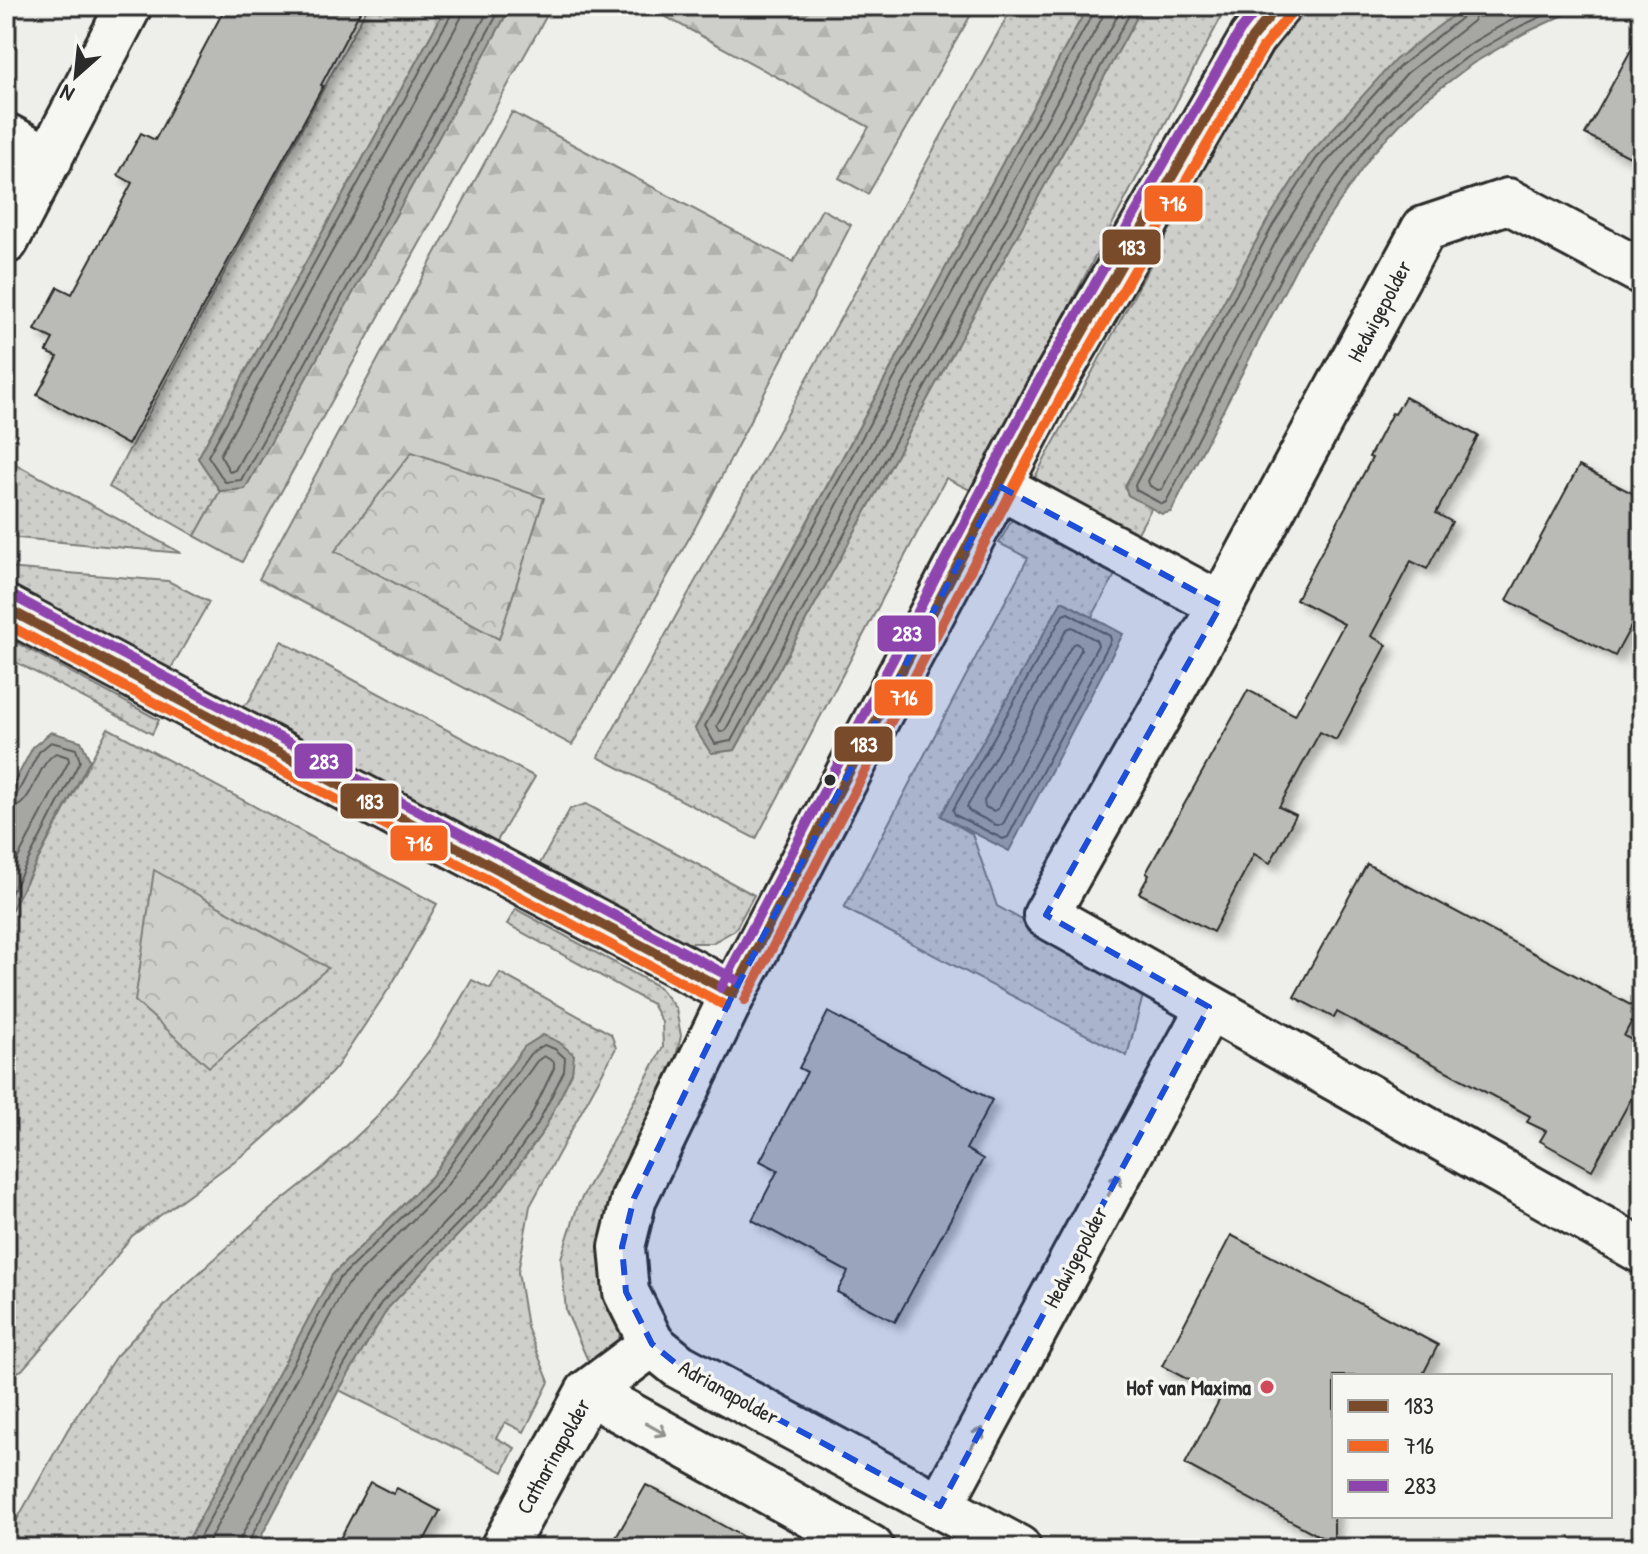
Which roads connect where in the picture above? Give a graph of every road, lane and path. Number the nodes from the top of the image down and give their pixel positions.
1 (129, 6) edge
2 (1278, 6) edge
3 (6, 136) edge
4 (50, 159) junction
5 (6, 241) edge
6 (1642, 272) edge
7 (999, 486) junction
8 (1221, 605) junction
9 (6, 608) edge
10 (733, 994) junction
11 (1209, 1007) junction
12 (1642, 1251) edge
13 (652, 1344) junction
14 (588, 1392) junction
15 (940, 1506) junction
16 (503, 1548) edge
17 (871, 1548) edge
18 (1018, 1548) edge

1 - 4 street
2 - 7 street, Adrianapolder
3 - 4 street
4 - 5 street
6 - 8 street, Hedwigepolder
7 - 8 street
7 - 10 street, Adrianapolder
8 - 11 street, Hedwigepolder
9 - 10 street
10 - 13 street, Adrianapolder
11 - 12 street, Hedwigepolder
15 -> 11 street, Hedwigepolder
13 - 14 street, Catharinapolder
13 - 15 street, Adrianapolder
14 - 16 street, Catharinapolder
14 -> 17 street
15 - 18 street, Adrianapolder

